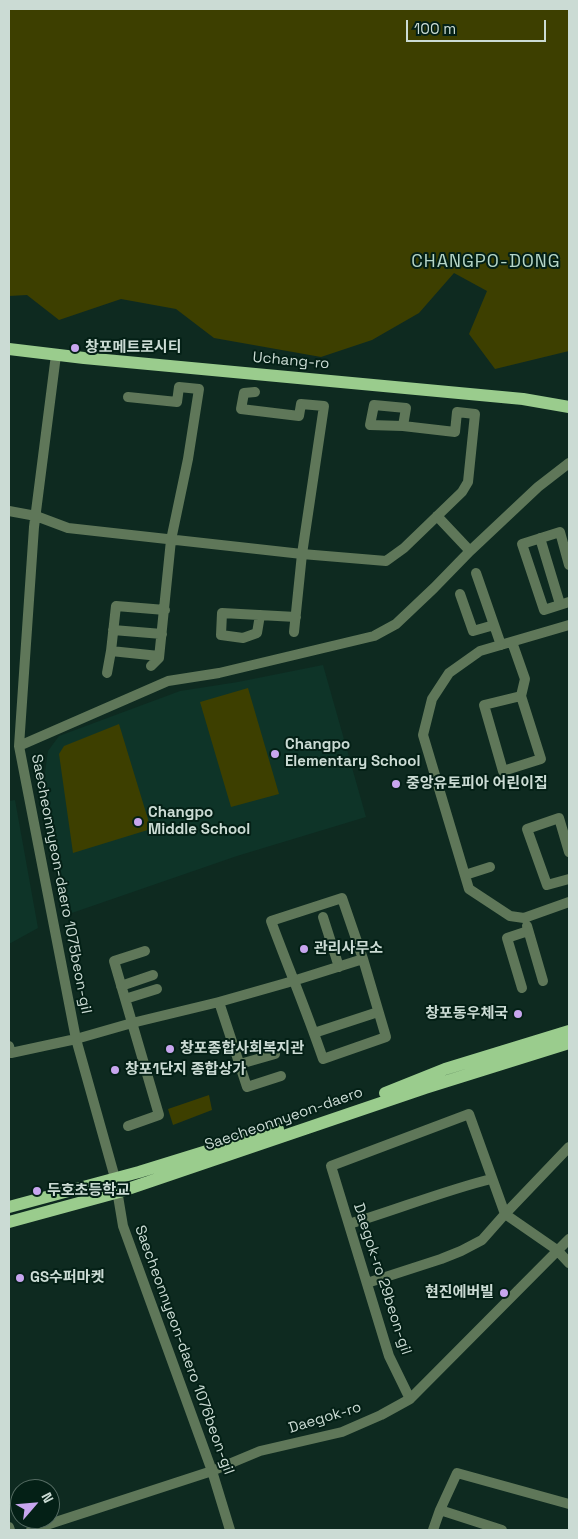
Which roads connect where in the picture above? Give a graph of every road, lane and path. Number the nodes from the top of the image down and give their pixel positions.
1 (9, 349) edge
2 (56, 355) junction
3 (255, 392) dead end
4 (128, 397) dead end
5 (569, 407) edge
6 (403, 426) dead end
7 (569, 462) edge
8 (9, 511) edge
9 (36, 516) junction
10 (437, 516) junction
11 (540, 538) junction
12 (171, 540) junction
13 (470, 551) junction
14 (302, 554) junction
15 (569, 565) edge
16 (476, 573) dead end
17 (460, 594) dead end
18 (564, 603) edge
19 (165, 610) junction
20 (260, 615) dead end
21 (296, 617) junction
22 (494, 624) junction
23 (569, 625) edge
24 (113, 630) junction
25 (294, 632) dead end
26 (162, 634) junction
27 (512, 642) junction
28 (501, 645) junction
29 (110, 651) junction
30 (159, 656) junction
31 (151, 666) dead end
32 (107, 674) dead end
33 (522, 696) junction
34 (19, 746) junction
35 (569, 852) edge
36 (490, 867) dead end
37 (465, 875) junction
38 (569, 879) edge
39 (569, 902) edge
40 (323, 917) dead end
41 (524, 918) junction
42 (528, 931) junction
43 (145, 951) dead end
44 (362, 959) junction
45 (339, 967) junction
46 (153, 975) dead end
47 (293, 981) junction
48 (544, 981) dead end
49 (121, 986) junction
50 (522, 988) dead end
51 (156, 989) dead end
52 (125, 999) junction
53 (219, 1002) junction
54 (378, 1012) junction
55 (132, 1023) junction
56 (569, 1030) edge
57 (314, 1032) junction
58 (76, 1039) junction
59 (569, 1043) edge
60 (9, 1051) edge
61 (275, 1054) dead end
62 (240, 1064) junction
63 (282, 1076) dead end
64 (128, 1126) dead end
65 (569, 1147) edge
66 (115, 1178) junction
67 (491, 1179) junction
68 (119, 1192) junction
69 (9, 1207) edge
70 (505, 1214) junction
71 (9, 1222) edge
72 (349, 1224) junction
73 (569, 1239) edge
74 (556, 1250) junction
75 (569, 1263) edge
76 (367, 1283) junction
77 (410, 1399) junction
78 (212, 1471) junction
79 (569, 1504) edge
80 (440, 1510) junction
81 (9, 1527) edge
82 (10, 1530) edge
83 (31, 1530) edge
84 (230, 1530) edge
85 (433, 1530) edge
86 (502, 1530) edge

1 - 2 main road, Uchang-ro
2 - 5 main road, Uchang-ro
2 - 9 street
3 - 14 street
4 - 12 street
6 - 10 street
7 - 13 street, Saecheonnyeon-daero 1075beon-gil
8 - 9 street
9 - 12 street
9 - 34 street
10 - 13 street
10 - 14 street
11 - 15 street
11 - 18 street
11 - 18 street
12 - 14 street
12 - 19 street
13 - 34 street, Saecheonnyeon-daero 1075beon-gil
14 - 21 street
16 - 22 street
17 - 22 street
19 - 24 street
19 - 26 street
20 - 21 street
21 - 25 street
22 - 28 street
23 - 27 street
24 - 26 street
24 - 29 street
26 - 30 street
27 - 28 street
27 - 33 street
28 - 37 street
29 - 30 street
29 - 32 street
30 - 31 street
33 - 33 street
34 - 58 street, Saecheonnyeon-daero 1075beon-gil
35 - 38 street
36 - 37 street
37 - 41 street
39 - 41 street
40 - 45 street
41 - 42 street
42 - 48 street
42 - 50 street
43 - 49 street
44 - 45 street
44 - 47 street
44 - 54 street
45 - 47 street
46 - 49 street
47 - 53 street
47 - 57 street
49 - 52 street
51 - 52 street
52 - 55 street
53 - 55 street
53 - 62 street
54 - 57 street
54 - 57 street
55 - 58 street
55 - 64 street
56 - 66 main road, Saecheonnyeon-daero
58 - 60 street
58 - 66 street, Saecheonnyeon-daero 1075beon-gil
59 - 68 main road, Saecheonnyeon-daero
61 - 62 street
62 - 63 street
65 - 70 street
66 - 68 street, Saecheonnyeon-daero 1076beon-gil
66 - 69 main road, Saecheonnyeon-daero
67 - 70 street
67 - 72 street
67 - 72 street, Daegok-ro 29beon-gil
68 - 71 main road, Saecheonnyeon-daero
68 - 78 street, Saecheonnyeon-daero 1076beon-gil
70 - 74 street
70 - 76 street
72 - 76 street, Daegok-ro 29beon-gil
73 - 74 street, Daegok-ro
74 - 75 street
74 - 77 street, Daegok-ro
76 - 77 street, Daegok-ro 29beon-gil
77 - 78 street, Daegok-ro
78 - 83 street, Daegok-ro
78 - 84 street, Saecheonnyeon-daero 1076beon-gil
79 - 80 street
80 - 85 street
80 - 86 street
81 - 82 street

